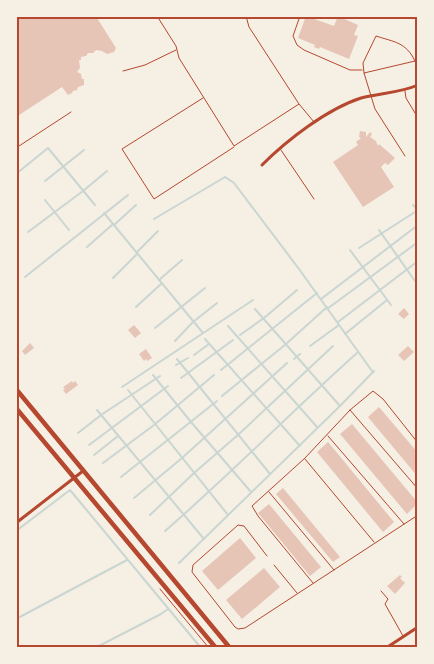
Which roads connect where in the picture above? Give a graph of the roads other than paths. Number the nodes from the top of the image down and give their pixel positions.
1 (157, 16) edge
2 (246, 16) edge
3 (300, 16) edge
4 (176, 50) junction
5 (415, 61) junction
6 (418, 67) edge
7 (362, 70) junction
8 (123, 71) dead end
9 (364, 74) junction
10 (418, 85) edge
11 (405, 90) junction
12 (370, 96) junction
13 (204, 98) junction
14 (299, 104) junction
15 (71, 112) dead end
16 (418, 118) edge
17 (315, 123) junction
18 (234, 146) junction
19 (16, 148) edge
20 (279, 148) junction
21 (405, 156) dead end
22 (262, 165) dead end
23 (314, 199) dead end
24 (16, 389) edge
25 (16, 408) edge
26 (350, 410) junction
27 (327, 435) junction
28 (418, 443) edge
29 (305, 458) junction
30 (83, 471) junction
31 (74, 478) junction
32 (418, 489) edge
33 (269, 491) junction
34 (418, 515) edge
35 (16, 524) edge
36 (404, 524) junction
37 (375, 543) junction
38 (267, 556) dead end
39 (274, 565) dead end
40 (334, 570) junction
41 (416, 571) dead end
42 (418, 574) edge
43 (313, 584) junction
44 (381, 591) dead end
45 (298, 594) junction
46 (418, 627) edge
47 (404, 636) junction
48 (216, 648) edge
49 (230, 648) edge
50 (386, 648) edge

1 - 4 lane
2 - 14 lane
3 - 7 lane
4 - 8 lane
4 - 13 lane
5 - 6 lane
5 - 7 lane
5 - 9 lane
7 - 9 lane
9 - 12 lane
10 - 11 street
11 - 12 street
11 - 16 lane
12 - 17 street
12 - 21 lane
13 - 18 lane
13 - 18 lane
14 - 17 lane
14 - 18 lane
15 - 19 lane
17 - 20 street
20 - 22 street
20 - 23 lane
24 - 30 main road
25 - 31 main road
26 - 27 lane
26 - 28 lane
26 - 32 lane
27 - 29 lane
27 - 36 lane
29 - 33 lane
29 - 37 lane
30 - 31 street
30 - 49 main road
31 - 35 street
31 - 48 main road
33 - 40 lane
33 - 43 lane
34 - 36 lane
36 - 37 lane
37 - 40 lane
38 - 45 lane
39 - 45 lane
40 - 43 lane
41 - 42 lane
43 - 45 lane
44 - 47 lane
46 - 47 street
47 - 50 street

